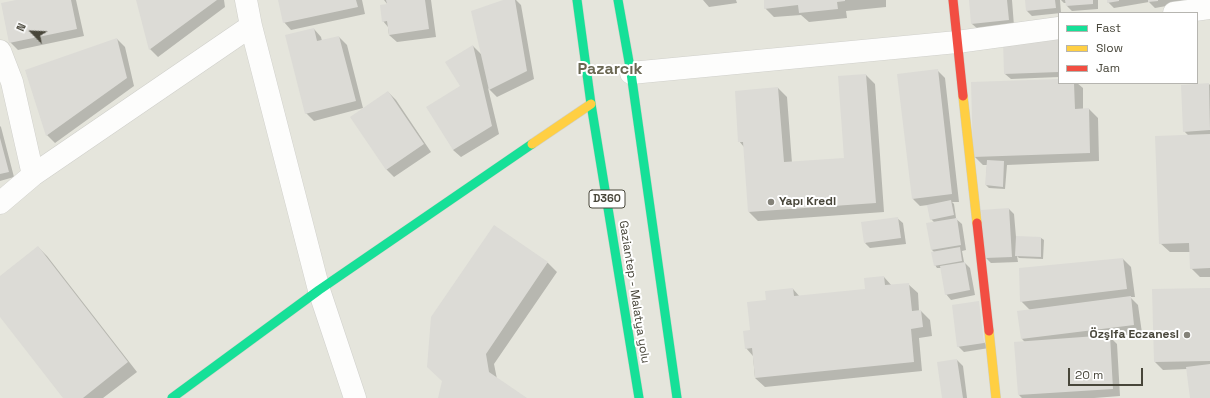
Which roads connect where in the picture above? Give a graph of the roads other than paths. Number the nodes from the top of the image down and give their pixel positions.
1 (246, 0) edge
2 (577, 0) edge
3 (618, 0) edge
4 (953, 0) edge
5 (1210, 8) edge
6 (1181, 12) edge
7 (251, 26) junction
8 (1058, 28) edge
9 (957, 42) junction
10 (0, 51) edge
11 (631, 74) junction
12 (591, 104) junction
13 (33, 175) junction
14 (0, 203) edge
15 (319, 290) junction
16 (172, 398) edge
17 (355, 398) edge
18 (639, 398) edge
19 (677, 398) edge
20 (996, 398) edge

1 - 7 street
2 - 12 main road, Gaziantep - Malatya yolu / D360
3 - 11 main road
4 - 9 main road
5 - 6 street
7 - 13 street
7 - 15 street
8 - 9 street
9 - 11 street
9 - 20 main road
10 - 13 street
11 - 19 main road
12 - 15 main road
12 - 18 main road, Gaziantep - Malatya yolu / D360
13 - 14 street
15 - 16 main road
15 - 17 street

